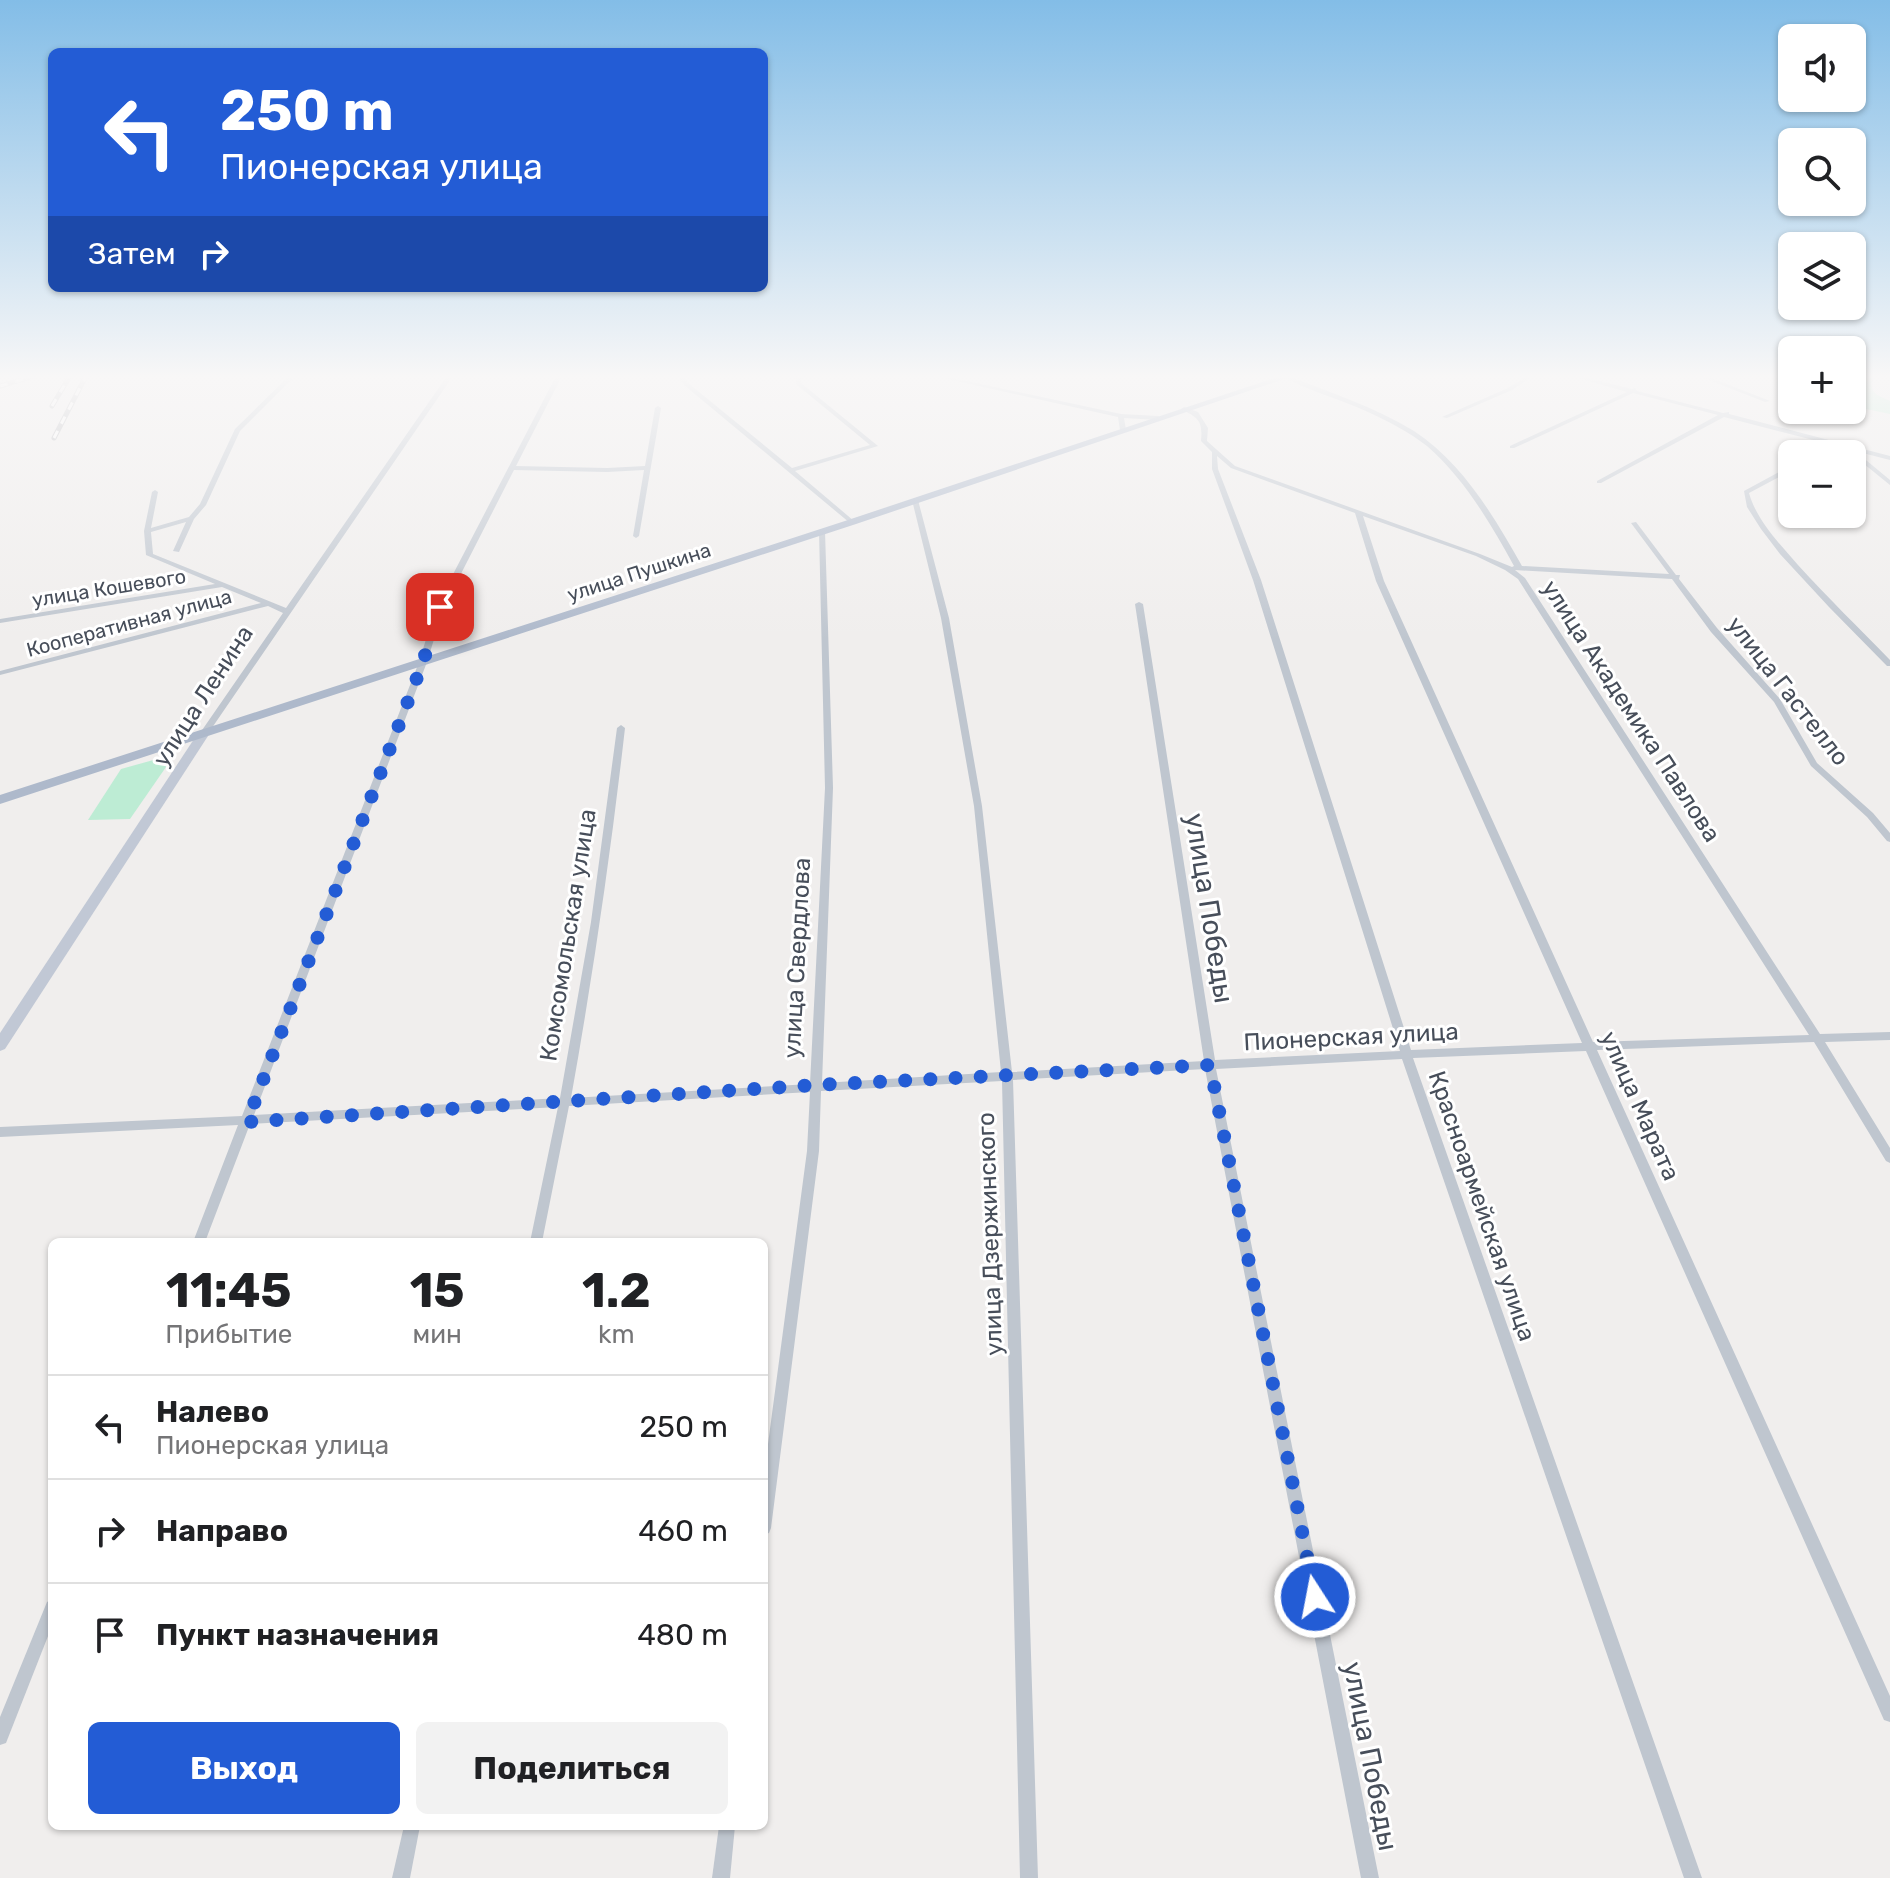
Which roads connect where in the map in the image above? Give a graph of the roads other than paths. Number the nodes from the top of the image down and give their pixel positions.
1 (222, 464) edge
2 (389, 464) edge
3 (515, 464) edge
4 (647, 464) edge
5 (783, 464) edge
6 (815, 464) edge
7 (1023, 464) edge
8 (1215, 464) edge
9 (1231, 464) edge
10 (1445, 464) edge
11 (1633, 464) edge
12 (1866, 464) edge
13 (513, 468) junction
14 (646, 468) junction
15 (790, 471) junction
16 (1778, 475) edge
17 (1599, 482) dead end
18 (1890, 483) edge
19 (155, 492) dead end
20 (915, 500) junction
21 (1358, 512) junction
22 (191, 518) junction
23 (852, 522) junction
24 (1634, 523) dead end
25 (147, 531) junction
26 (822, 531) junction
27 (636, 536) dead end
28 (177, 551) dead end
29 (1508, 568) junction
30 (1519, 568) junction
31 (1677, 577) junction
32 (223, 585) junction
33 (267, 604) junction
34 (1139, 604) dead end
35 (286, 611) junction
36 (0, 621) edge
37 (423, 662) junction
38 (1890, 664) edge
39 (0, 673) edge
40 (621, 728) dead end
41 (202, 736) junction
42 (0, 800) edge
43 (1890, 839) edge
44 (1890, 1036) edge
45 (1817, 1038) junction
46 (0, 1045) edge
47 (1589, 1048) junction
48 (1407, 1056) junction
49 (1210, 1065) junction
50 (1007, 1075) junction
51 (816, 1085) junction
52 (566, 1103) junction
53 (247, 1122) junction
54 (0, 1132) edge
55 (1890, 1158) edge
56 (201, 1238) edge
57 (537, 1238) edge
58 (768, 1497) edge
59 (48, 1617) edge
60 (1890, 1714) edge
61 (0, 1737) edge
62 (411, 1830) edge
63 (727, 1830) edge
64 (401, 1878) edge
65 (721, 1878) edge
66 (1029, 1878) edge
67 (1370, 1878) edge
68 (1693, 1878) edge

1 - 22 street
2 - 35 street, улица Ленина
3 - 13 street
4 - 14 street
5 - 15 street
6 - 15 street
7 - 20 main road, улица Пушкина
8 - 48 street, Красноармейская улица
9 - 21 street, улица Академика Павлова
10 - 30 street
11 - 17 street
12 - 18 street
13 - 14 street
13 - 37 street
14 - 27 street
15 - 23 street
16 - 38 street
19 - 25 street
20 - 23 main road, улица Пушкина
20 - 50 street, улица Дзержинского
21 - 29 street, улица Академика Павлова
21 - 47 street, улица Марата
22 - 25 street
22 - 28 street
23 - 26 main road, улица Пушкина
24 - 31 street, улица Гастелло
25 - 32 street
26 - 37 main road, улица Пушкина
26 - 51 street, улица Свердлова
29 - 30 street
29 - 45 street, улица Академика Павлова
30 - 31 street
31 - 43 street, улица Гастелло
32 - 33 street
32 - 36 street, улица Кошевого
33 - 35 street
33 - 39 street, Кооперативная улица
34 - 49 street, улица Победы
35 - 41 street, улица Ленина
37 - 41 main road, улица Пушкина
37 - 53 street
40 - 52 street, Комсомольская улица
41 - 42 main road, улица Пушкина
41 - 46 main road, улица Ленина
44 - 45 street, Пионерская улица
45 - 47 street, Пионерская улица
45 - 55 street, улица Академика Павлова
47 - 48 street, Пионерская улица
47 - 60 street, улица Марата
48 - 49 street, Пионерская улица
48 - 68 street, Красноармейская улица
49 - 50 street, Пионерская улица
49 - 67 street, улица Победы
50 - 51 street, Пионерская улица
50 - 66 street, улица Дзержинского
51 - 52 street, Пионерская улица
51 - 58 street, улица Свердлова
52 - 53 street, Пионерская улица
52 - 57 street, Комсомольская улица
53 - 54 street, Пионерская улица
53 - 56 street
59 - 61 street
62 - 64 street
63 - 65 street

